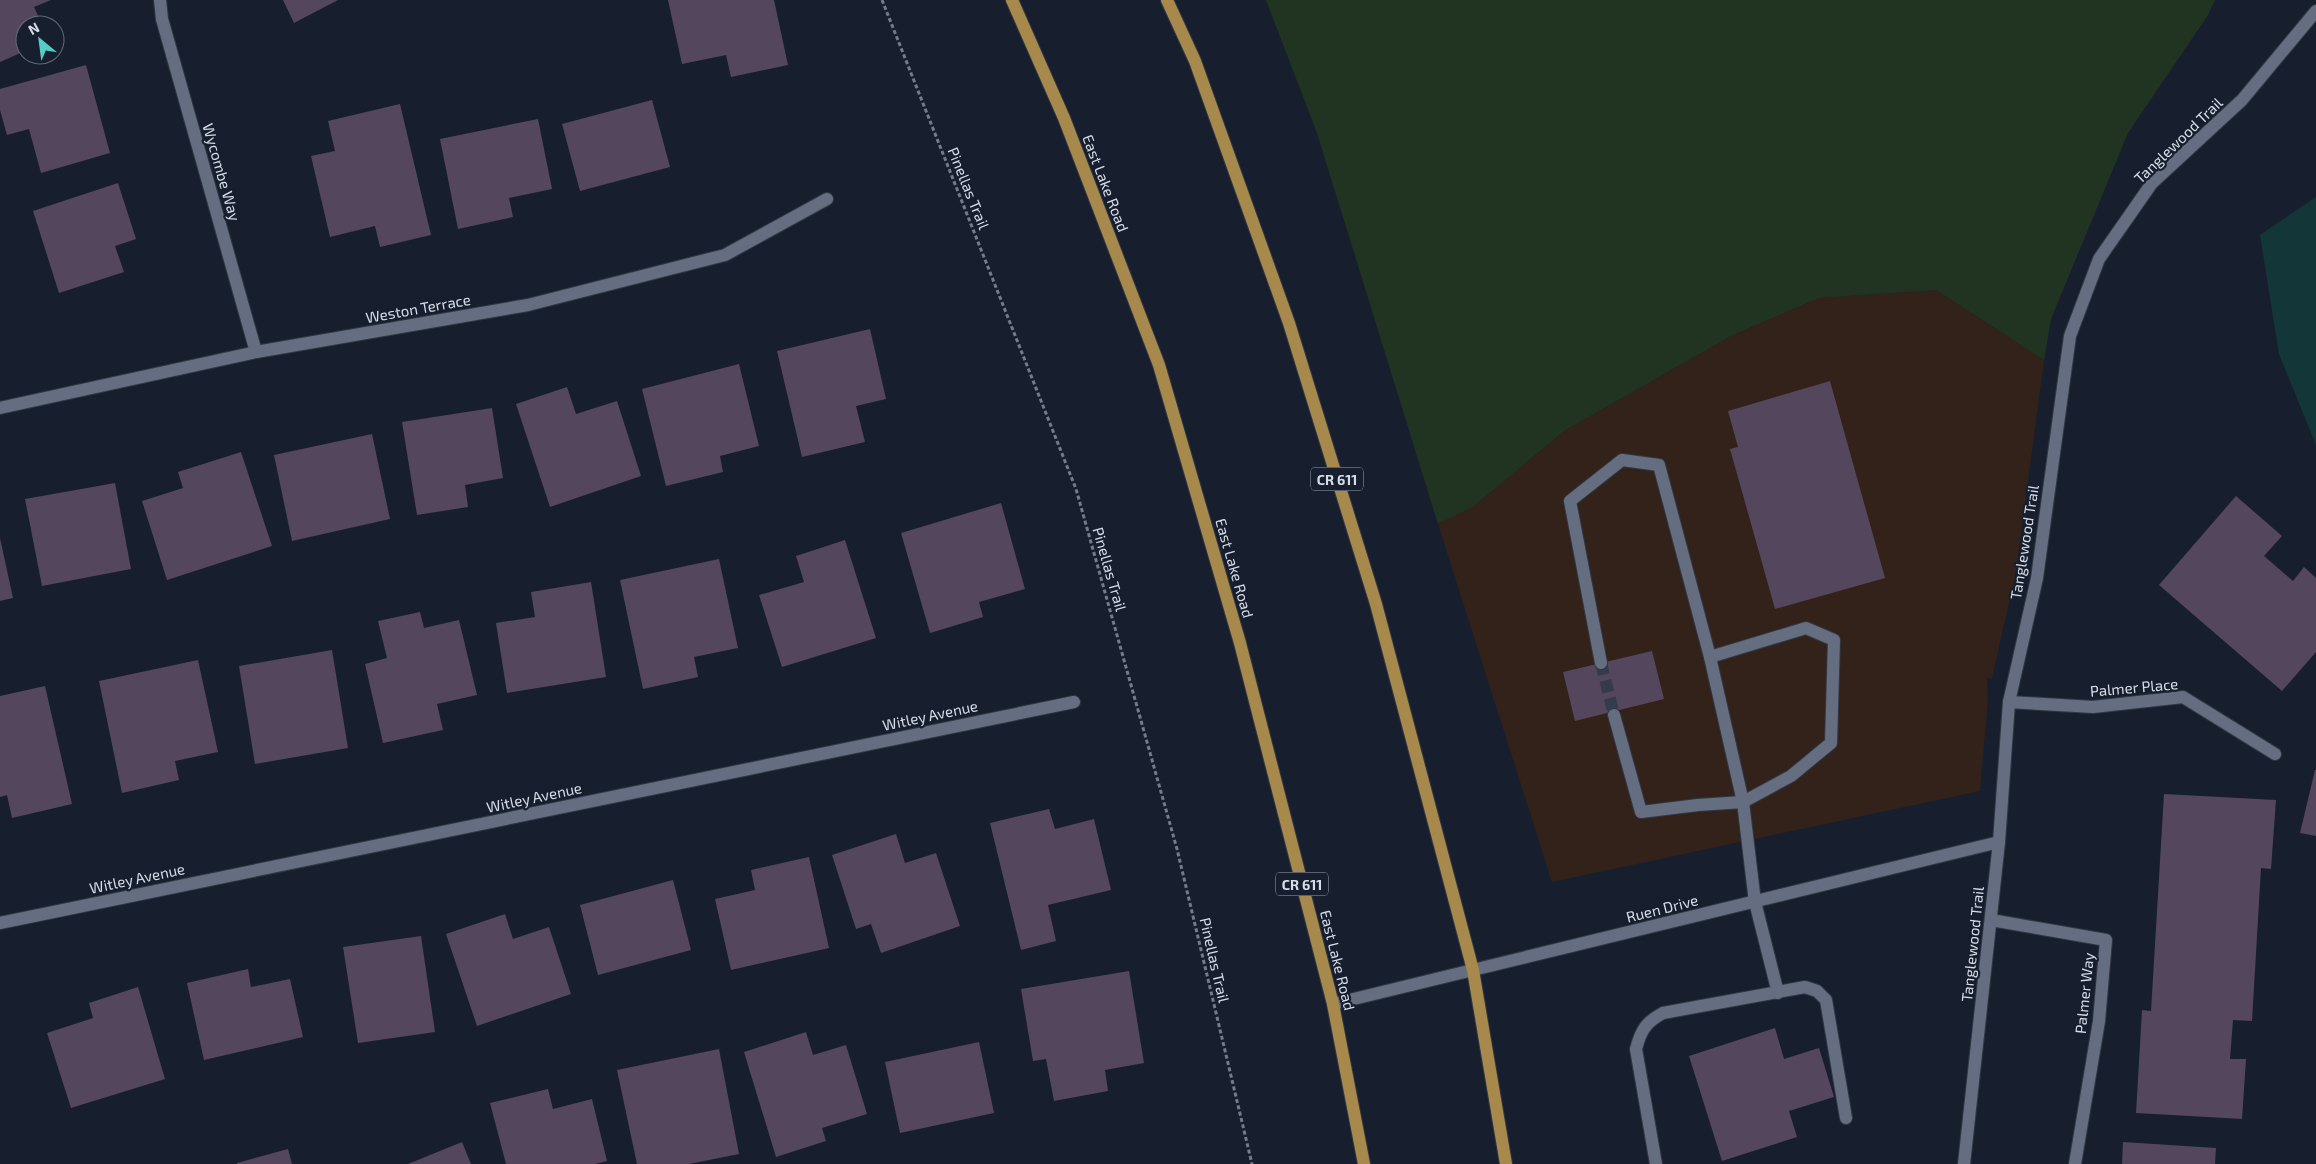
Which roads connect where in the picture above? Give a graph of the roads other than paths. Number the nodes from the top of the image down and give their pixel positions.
1 (160, 0) edge
2 (1012, 0) edge
3 (1167, 0) edge
4 (2316, 11) edge
5 (827, 199) dead end
6 (256, 352) junction
7 (0, 408) edge
8 (1710, 657) junction
9 (1601, 663) tunnel mouth
10 (1074, 702) dead end
11 (2009, 702) junction
12 (1614, 715) tunnel mouth
13 (2275, 754) dead end
14 (1743, 802) junction
15 (1999, 842) junction
16 (1755, 902) junction
17 (1990, 920) junction
18 (0, 923) edge
19 (1473, 970) junction
20 (1778, 993) junction
21 (1333, 1004) junction
22 (1846, 1118) dead end
23 (1364, 1164) edge
24 (1506, 1164) edge
25 (1656, 1164) edge
26 (1964, 1164) edge
27 (2075, 1164) edge

1 - 6 street, Wycombe Way
2 - 21 main road, East Lake Road / CR 611
3 - 19 main road, CR 611
4 - 11 street, Tanglewood Trail
5 - 6 street, Weston Terrace
6 - 7 street, Weston Terrace
8 - 9 street
8 - 14 street
8 - 14 street
10 - 18 street, Witley Avenue
11 - 13 street, Palmer Place
11 - 15 street, Tanglewood Trail
12 - 14 street
14 - 16 street
15 - 16 street, Ruen Drive
15 - 17 street, Tanglewood Trail
16 - 19 street, Ruen Drive
16 - 20 street
17 - 26 street, Tanglewood Trail
17 - 27 street, Palmer Way
19 - 21 street, Ruen Drive
19 - 24 main road, CR 611
20 - 22 street
20 - 25 street
21 - 23 main road, East Lake Road / CR 611

